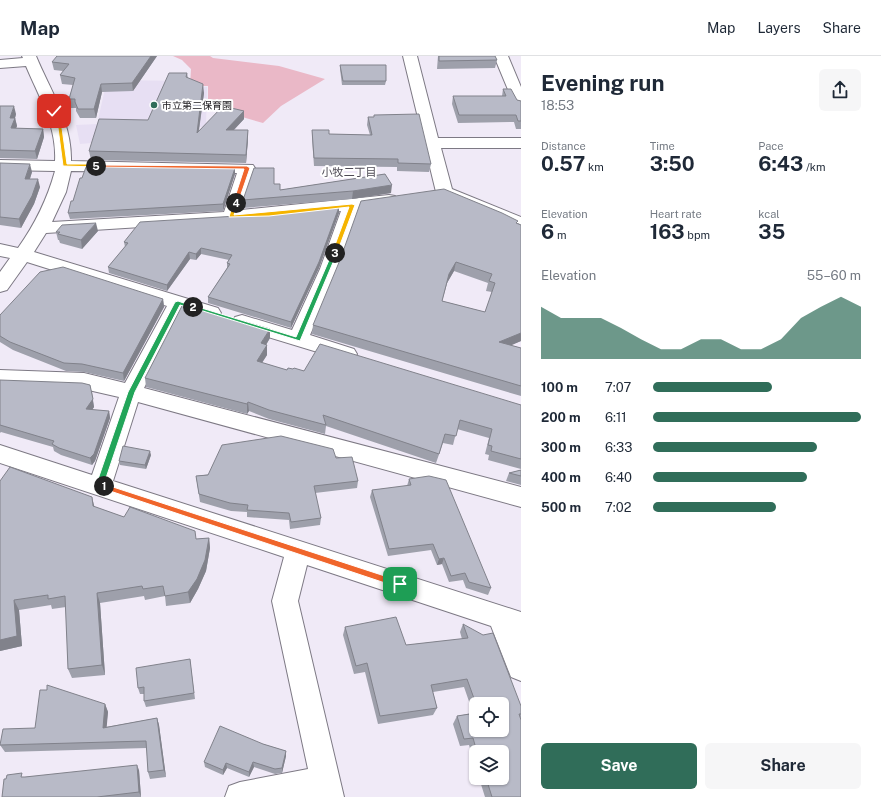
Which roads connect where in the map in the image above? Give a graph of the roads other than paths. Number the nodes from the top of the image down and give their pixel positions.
1 (410, 56) edge
2 (501, 56) edge
3 (30, 59) edge
4 (0, 64) edge
5 (521, 104) edge
6 (433, 143) junction
7 (521, 144) edge
8 (0, 165) edge
9 (65, 165) junction
10 (406, 197) edge
11 (352, 205) junction
12 (231, 216) junction
13 (521, 223) edge
14 (42, 228) junction
15 (0, 250) edge
16 (22, 254) junction
17 (0, 286) edge
18 (178, 302) junction
19 (298, 339) junction
20 (365, 360) edge
21 (0, 378) edge
22 (132, 392) junction
23 (0, 454) edge
24 (100, 485) junction
25 (521, 497) edge
26 (298, 551) junction
27 (511, 621) edge
28 (521, 668) edge
29 (327, 789) edge
30 (240, 797) edge

1 - 6 street
2 - 5 street
3 - 4 street
3 - 9 street
6 - 7 street
6 - 13 street
8 - 9 street
9 - 12 street
9 - 14 street
10 - 11 street
11 - 12 street
11 - 19 street
12 - 14 street
14 - 16 street
15 - 16 street
16 - 17 street
16 - 18 street
18 - 19 street
18 - 22 street
19 - 20 street
21 - 22 street
22 - 24 street
22 - 25 street
23 - 24 street
24 - 26 street
26 - 27 street
26 - 29 street
27 - 28 street
29 - 30 street

